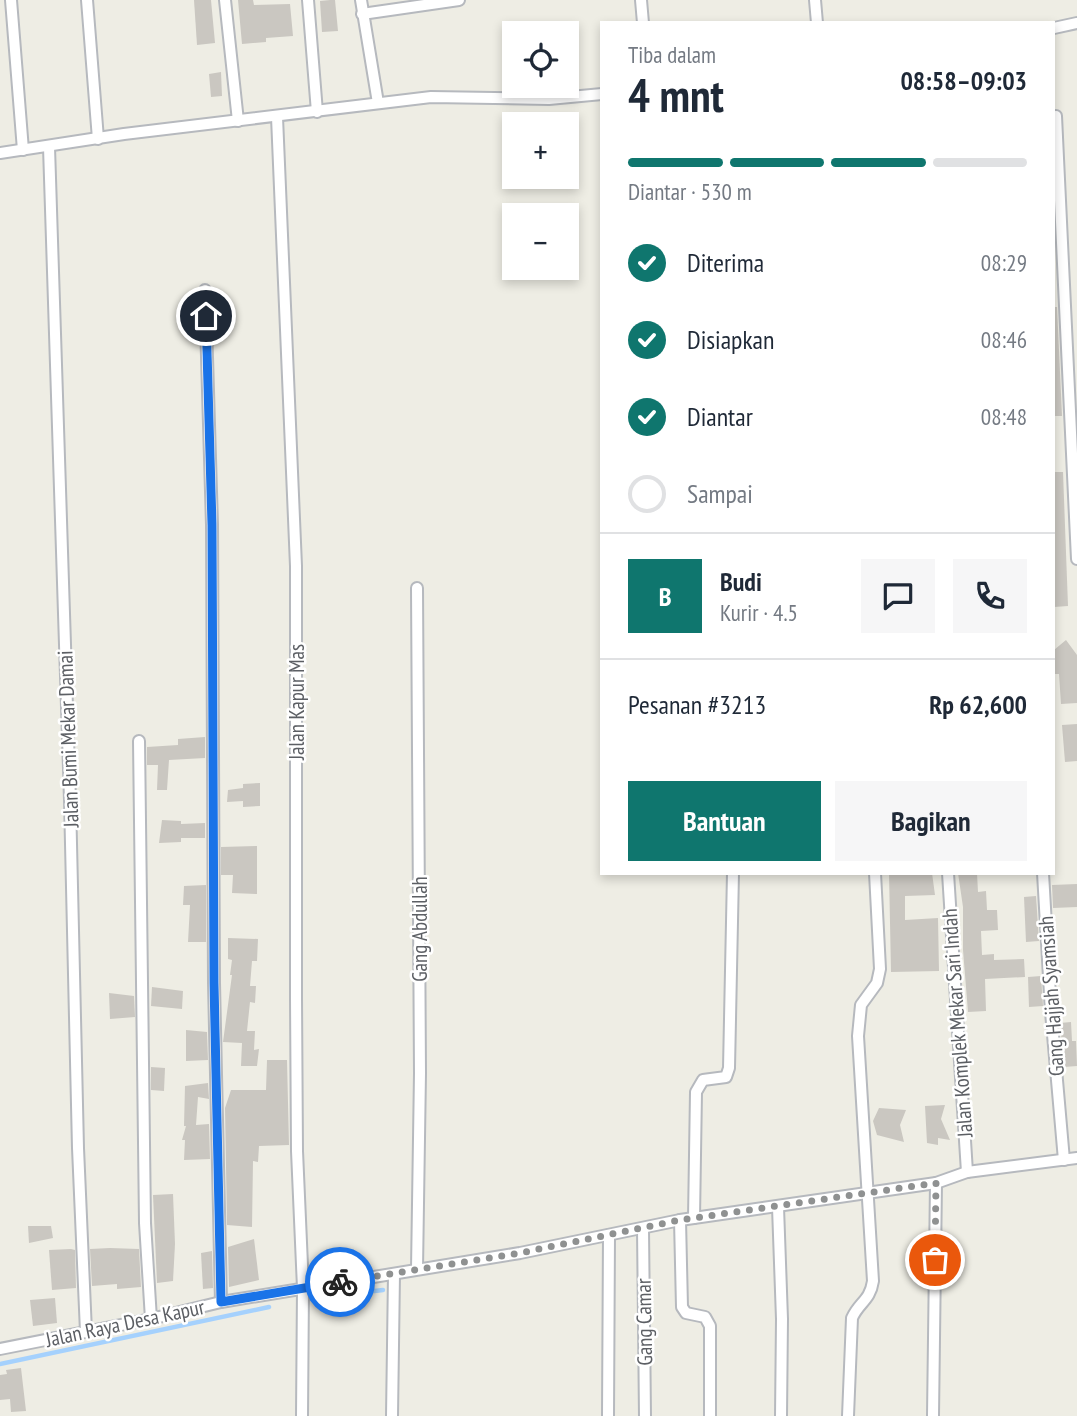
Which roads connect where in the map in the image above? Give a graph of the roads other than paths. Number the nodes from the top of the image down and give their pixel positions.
1 (11, 0) edge
2 (87, 0) edge
3 (225, 0) edge
4 (308, 0) edge
5 (361, 0) edge
6 (459, 0) edge
7 (640, 0) edge
8 (815, 0) edge
9 (362, 14) junction
10 (643, 21) edge
11 (817, 21) edge
12 (1077, 23) edge
13 (1055, 28) edge
14 (600, 94) edge
15 (378, 103) junction
16 (317, 112) junction
17 (1056, 116) dead end
18 (277, 117) junction
19 (238, 121) junction
20 (98, 139) junction
21 (49, 147) junction
22 (23, 150) junction
23 (0, 153) edge
24 (205, 290) dead end
25 (1077, 559) edge
26 (417, 588) dead end
27 (139, 741) dead end
28 (733, 875) edge
29 (875, 875) edge
30 (948, 875) edge
31 (1043, 875) edge
32 (1077, 1158) edge
33 (1064, 1160) junction
34 (967, 1172) junction
35 (936, 1183) junction
36 (868, 1192) junction
37 (778, 1207) junction
38 (694, 1218) junction
39 (680, 1220) junction
40 (643, 1229) junction
41 (609, 1235) junction
42 (417, 1269) junction
43 (394, 1274) junction
44 (303, 1288) junction
45 (221, 1302) junction
46 (151, 1319) junction
47 (86, 1332) junction
48 (0, 1349) edge
49 (302, 1416) edge
50 (392, 1416) edge
51 (608, 1416) edge
52 (645, 1416) edge
53 (710, 1416) edge
54 (781, 1416) edge
55 (848, 1416) edge
56 (933, 1416) edge

1 - 22 street
2 - 20 street
3 - 19 street
4 - 16 street
5 - 9 street
6 - 9 street
7 - 10 street
8 - 11 street
9 - 15 street
12 - 13 street
14 - 15 street
15 - 16 street
16 - 18 street
17 - 25 street
18 - 19 street
18 - 44 street, Jalan Kapur Mas
19 - 20 street
20 - 21 street
21 - 22 street
21 - 47 street, Jalan Bumi Mekar Damai
22 - 23 street
24 - 45 street
26 - 42 street, Gang Abdullah
27 - 46 street
28 - 38 street
29 - 36 street
30 - 34 street, Jalan Komplek Mekar Sari Indah
31 - 33 street, Gang Hajjah Syamsiah
32 - 33 street, Jalan Raya Desa Kapur
33 - 34 street, Jalan Raya Desa Kapur
34 - 35 street, Jalan Raya Desa Kapur
35 - 36 street, Jalan Raya Desa Kapur
35 - 56 street
36 - 37 street, Jalan Raya Desa Kapur
36 - 55 street
37 - 38 street, Jalan Raya Desa Kapur
37 - 54 street
38 - 39 street, Jalan Raya Desa Kapur
39 - 40 street, Jalan Raya Desa Kapur
39 - 53 street
40 - 41 street, Jalan Raya Desa Kapur
40 - 52 street, Gang Camar
41 - 42 street, Jalan Raya Desa Kapur
41 - 51 street
42 - 43 street, Jalan Raya Desa Kapur
43 - 44 street, Jalan Raya Desa Kapur
43 - 50 street
44 - 45 street, Jalan Raya Desa Kapur
44 - 49 street, Jalan Kapur Mas
45 - 46 street, Jalan Raya Desa Kapur
46 - 47 street, Jalan Raya Desa Kapur
47 - 48 street, Jalan Raya Desa Kapur

